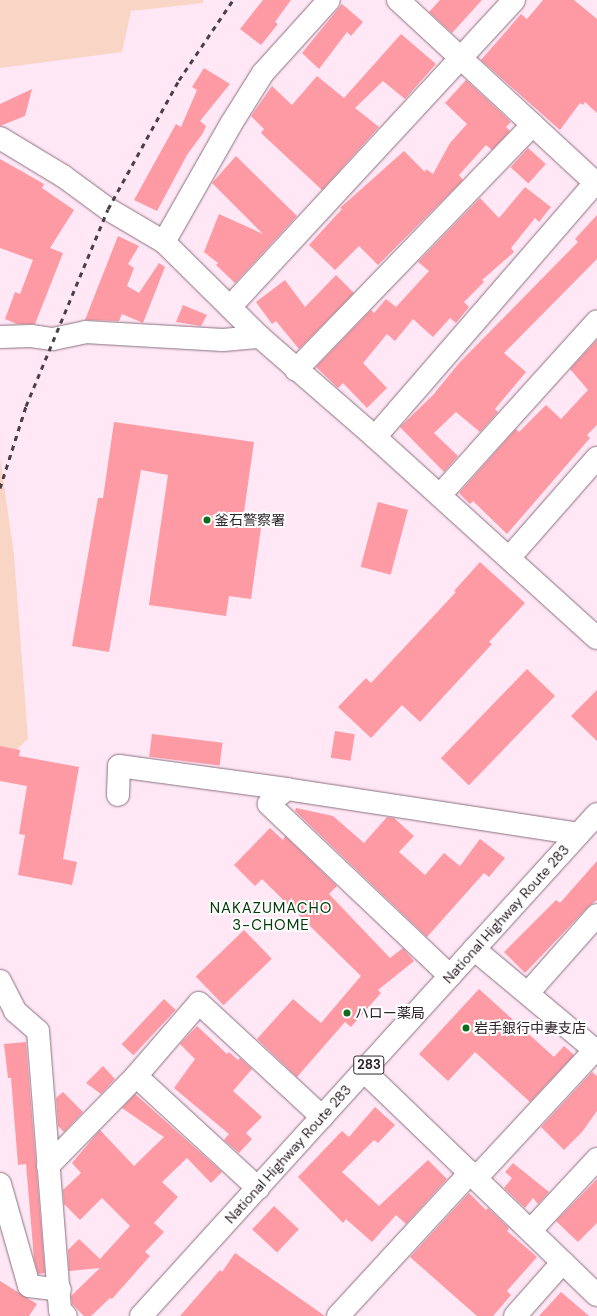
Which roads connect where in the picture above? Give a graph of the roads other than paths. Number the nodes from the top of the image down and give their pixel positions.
1 (329, 0) edge
2 (398, 0) edge
3 (514, 0) edge
4 (461, 58) junction
5 (533, 125) junction
6 (0, 138) edge
7 (596, 183) edge
8 (164, 242) junction
9 (230, 307) junction
10 (597, 321) edge
11 (0, 337) edge
12 (260, 337) junction
13 (296, 370) junction
14 (376, 437) junction
15 (597, 458) edge
16 (440, 495) junction
17 (509, 558) junction
18 (597, 638) edge
19 (286, 789) junction
20 (118, 795) dead end
21 (597, 814) edge
22 (578, 834) junction
23 (597, 915) edge
24 (474, 949) junction
25 (450, 976) junction
26 (0, 981) edge
27 (528, 993) junction
28 (596, 1049) edge
29 (364, 1071) junction
30 (136, 1076) junction
31 (322, 1117) junction
32 (597, 1159) edge
33 (48, 1166) junction
34 (474, 1174) junction
35 (0, 1184) edge
36 (258, 1188) junction
37 (531, 1230) junction
38 (563, 1262) junction
39 (60, 1290) junction
40 (597, 1295) edge
41 (66, 1316) edge
42 (141, 1316) edge
43 (338, 1316) edge
44 (515, 1316) edge

1 - 8 main road
2 - 4 main road
3 - 4 main road
4 - 5 main road
4 - 9 main road
5 - 7 main road
5 - 13 main road
6 - 8 main road
7 - 14 main road
8 - 9 main road
9 - 12 main road
10 - 16 main road
11 - 12 main road
12 - 13 main road
13 - 14 main road
14 - 16 main road
15 - 17 main road
16 - 17 main road
17 - 18 main road
19 - 20 main road
19 - 22 main road
19 - 25 main road
21 - 22 main road, National Highway Route 283 / 283
22 - 24 main road, National Highway Route 283 / 283
23 - 27 main road
24 - 25 main road, National Highway Route 283 / 283
24 - 27 main road
25 - 29 main road, National Highway Route 283 / 283
26 - 33 main road
27 - 28 main road
28 - 34 main road
29 - 31 main road, National Highway Route 283 / 283
29 - 34 main road
30 - 31 main road
30 - 33 main road
30 - 36 main road
31 - 36 main road, National Highway Route 283 / 283
32 - 37 main road
33 - 39 main road
34 - 37 main road
34 - 43 main road
35 - 39 main road
36 - 42 main road, National Highway Route 283 / 283
37 - 38 main road
38 - 40 main road
38 - 44 main road
39 - 41 main road

